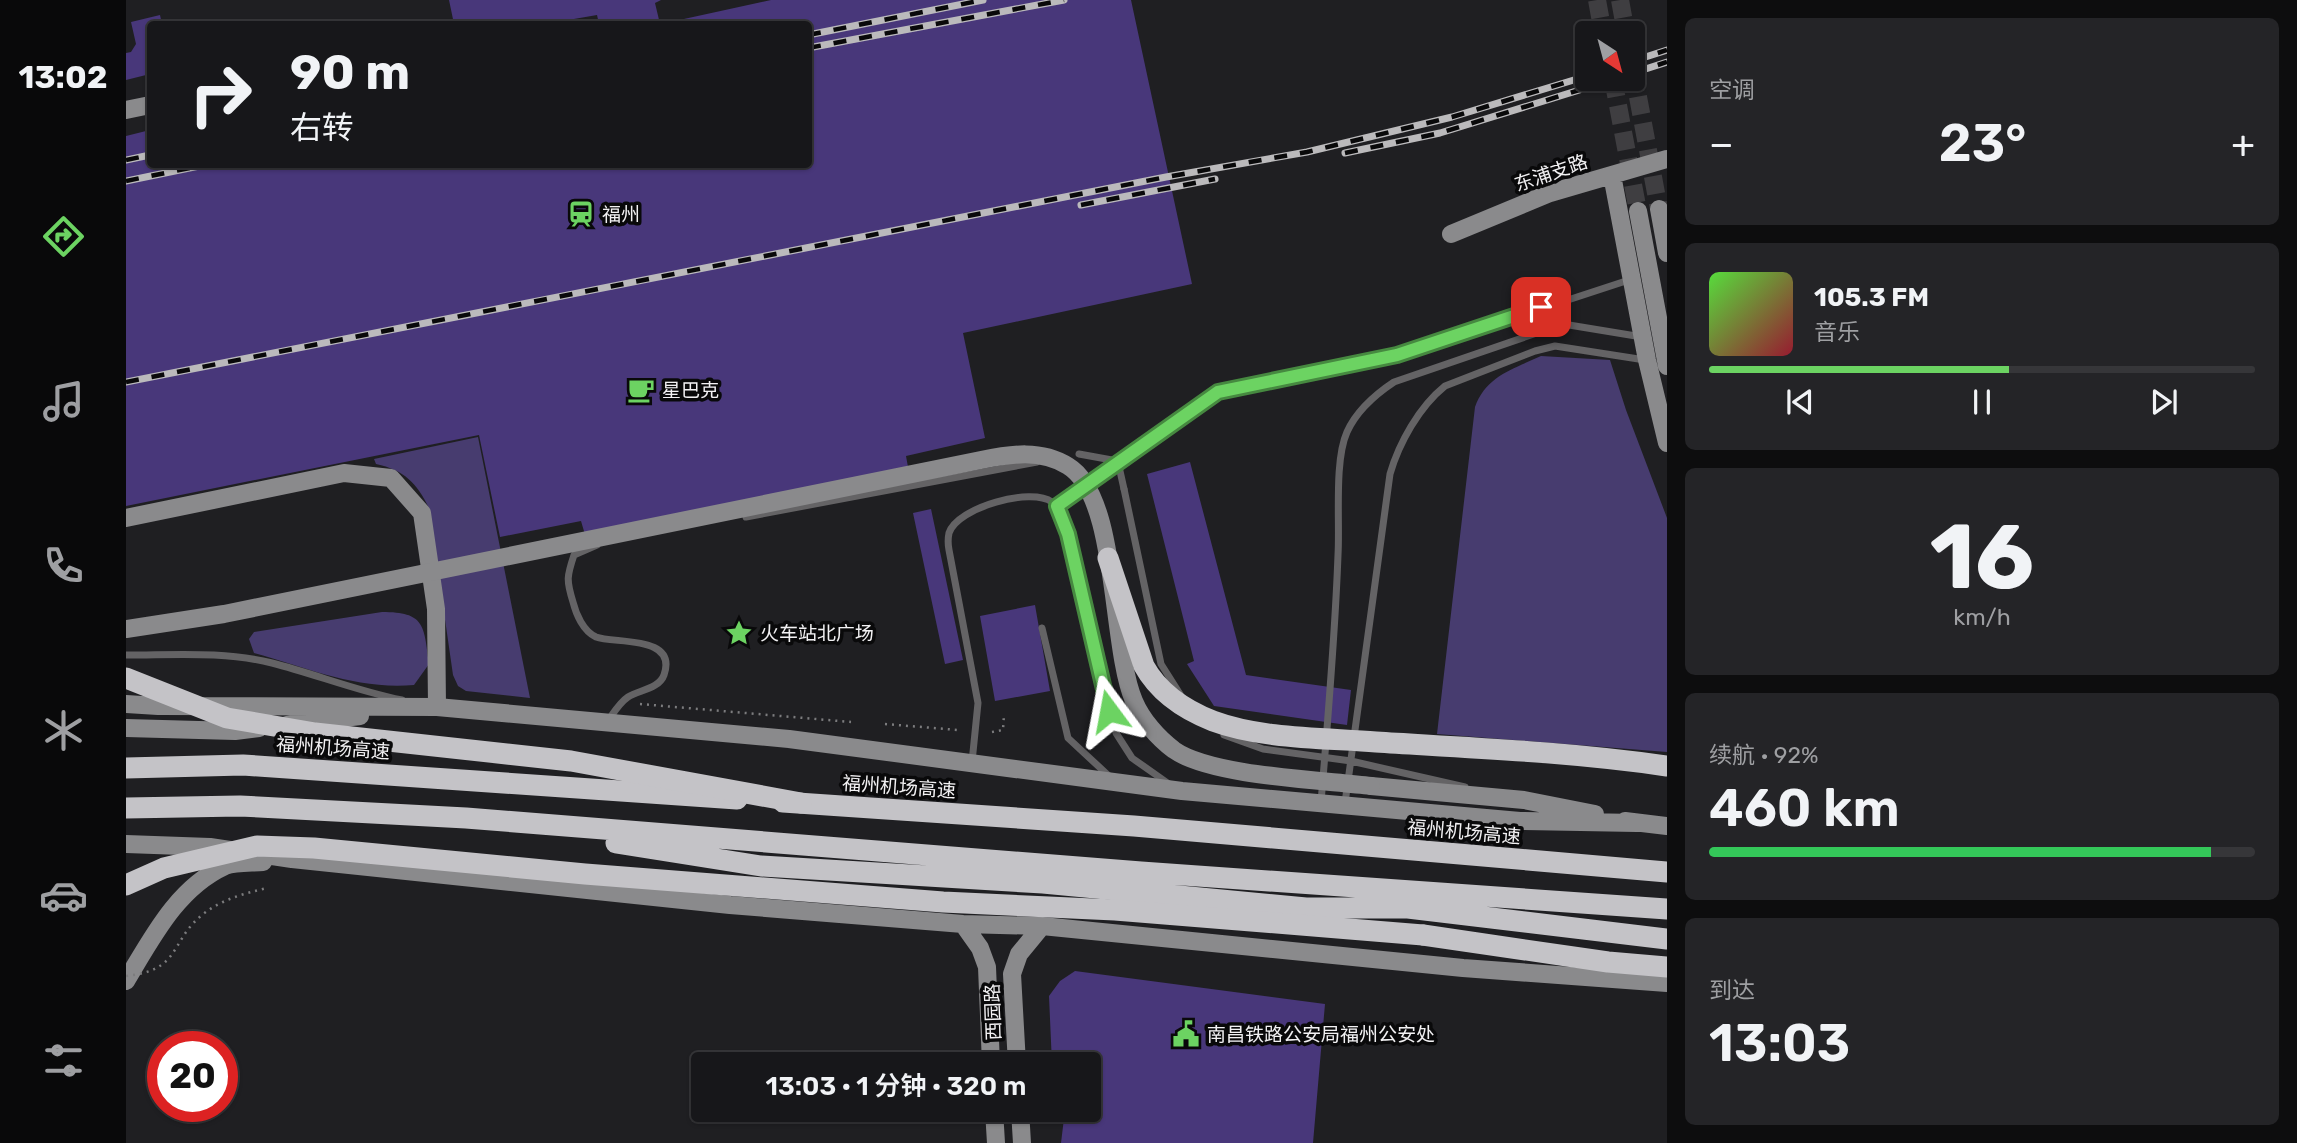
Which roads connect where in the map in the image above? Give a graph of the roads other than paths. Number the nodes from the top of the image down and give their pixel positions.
1 (147, 106) edge
2 (126, 110) edge
3 (1667, 159) edge
4 (1612, 175) junction
5 (1659, 209) tunnel mouth
6 (1638, 211) tunnel mouth
7 (1451, 234) dead end
8 (1667, 253) edge
9 (1632, 279) junction
10 (1643, 337) junction
11 (1647, 360) junction
12 (1667, 366) edge
13 (1667, 443) edge
14 (1057, 506) junction
15 (126, 518) edge
16 (1108, 558) junction
17 (1042, 628) dead end
18 (126, 629) edge
19 (126, 655) edge
20 (126, 678) edge
21 (126, 704) edge
22 (437, 707) junction
23 (607, 722) junction
24 (126, 728) edge
25 (1325, 758) junction
26 (1350, 761) junction
27 (972, 764) junction
28 (1667, 766) edge
29 (126, 768) edge
30 (1115, 783) junction
31 (1182, 791) junction
32 (1524, 800) junction
33 (1321, 802) junction
34 (801, 803) junction
35 (1345, 804) junction
36 (126, 808) edge
37 (466, 818) junction
38 (1637, 823) junction
39 (1667, 826) edge
40 (126, 844) edge
41 (292, 859) junction
42 (1667, 872) edge
43 (126, 885) edge
44 (1667, 909) edge
45 (963, 924) junction
46 (1042, 926) junction
47 (1667, 939) edge
48 (1667, 967) edge
49 (126, 978) edge
50 (1667, 983) edge
51 (991, 1052) edge
52 (1016, 1052) edge
53 (995, 1122) edge
54 (1021, 1122) edge
55 (996, 1143) edge
56 (1022, 1143) edge

1 - 2 main road
3 - 4 main road, 东浦支路
4 - 7 main road, 东浦支路
4 - 9 main road
5 - 8 main road
6 - 12 main road
9 - 10 main road
9 - 14 lane
10 - 11 main road
10 - 25 lane
11 - 13 main road
11 - 26 lane
14 - 27 lane
14 - 31 lane
15 - 22 main road
16 - 18 main road, bridge
16 - 28 highway, bridge
16 - 32 main road, bridge
17 - 30 lane
19 - 22 lane
20 - 34 highway, bridge
21 - 22 main road
22 - 23 main road
22 - 24 main road
23 - 25 lane, bridge
23 - 27 main road
25 - 26 lane
25 - 33 lane
26 - 32 lane
26 - 35 lane
27 - 30 main road
29 - 34 highway, 福州机场高速, bridge
30 - 31 main road
31 - 33 main road
32 - 38 main road
33 - 35 main road
34 - 42 highway, 福州机场高速
35 - 38 main road
36 - 37 highway
37 - 44 highway
37 - 47 highway
38 - 39 main road
40 - 41 main road
41 - 45 main road
41 - 49 main road
43 - 48 highway, bridge
45 - 46 main road
45 - 51 main road, 西园路
46 - 50 main road
46 - 52 main road, 西园路
53 - 55 main road
54 - 56 main road

